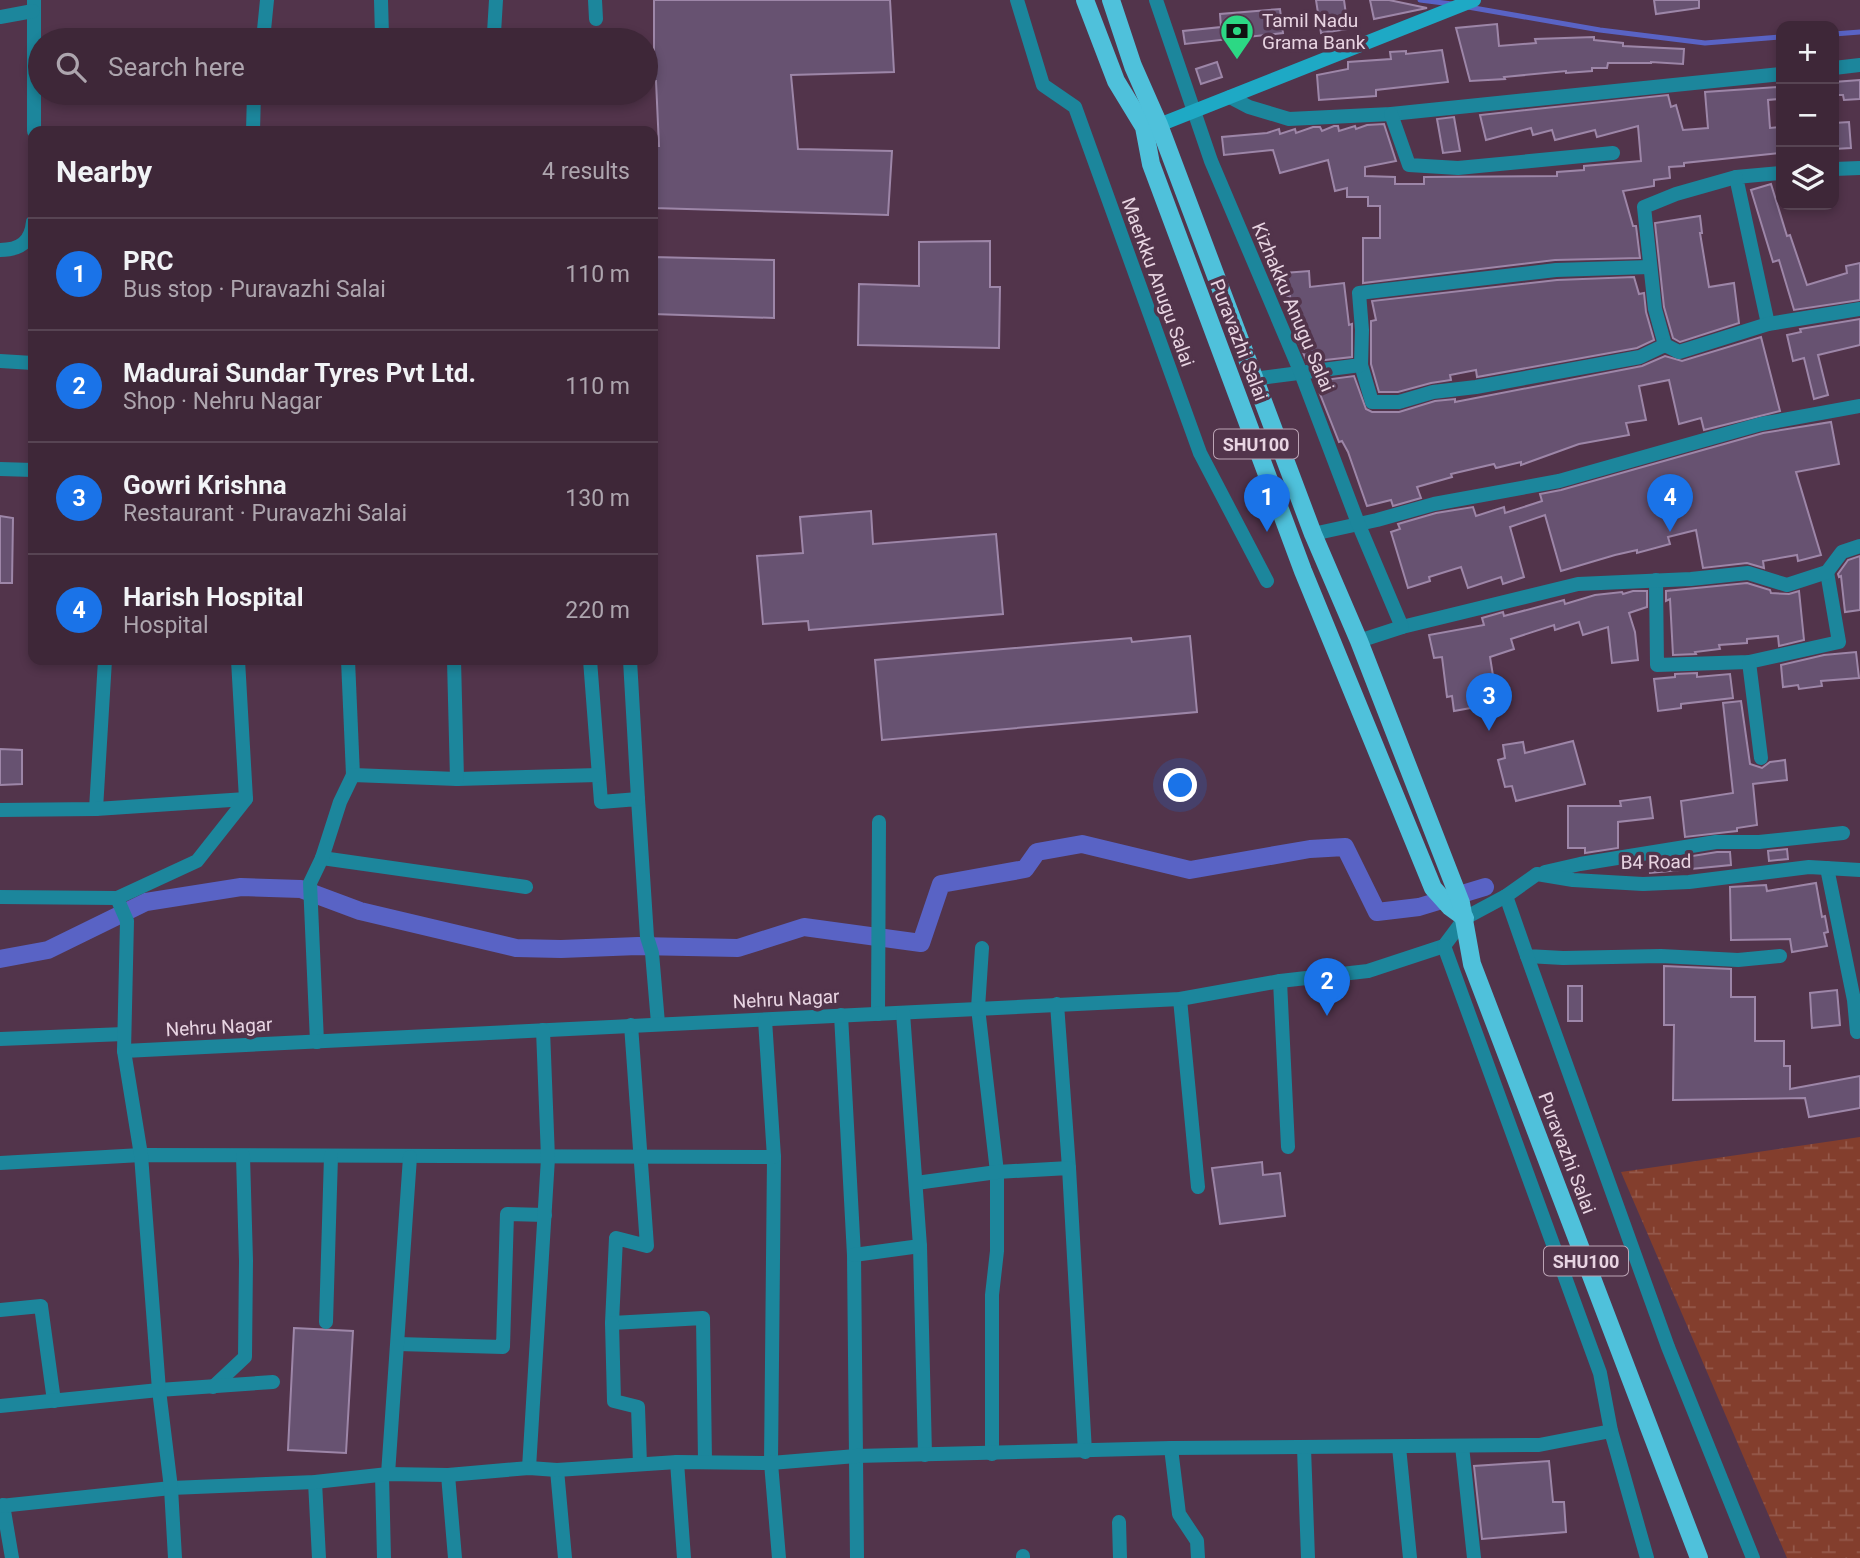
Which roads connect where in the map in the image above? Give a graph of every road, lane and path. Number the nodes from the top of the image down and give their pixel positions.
1 (267, 0) edge
2 (381, 0) edge
3 (496, 0) edge
4 (595, 0) edge
5 (1017, 0) edge
6 (1084, 0) edge
7 (1111, 0) edge
8 (1156, 0) edge
9 (1474, 0) edge
10 (33, 6) edge
11 (0, 17) edge
12 (596, 19) dead end
13 (33, 28) edge
14 (264, 28) edge
15 (382, 28) edge
16 (494, 28) edge
17 (1860, 65) edge
18 (1839, 67) edge
19 (1776, 75) edge
20 (1230, 97) junction
21 (34, 105) edge
22 (254, 105) edge
23 (1193, 111) junction
24 (1391, 114) junction
25 (34, 126) edge
26 (253, 126) edge
27 (1151, 126) junction
28 (1613, 153) dead end
29 (1860, 168) edge
30 (1839, 169) edge
31 (1776, 173) edge
32 (1736, 177) junction
33 (28, 245) edge
34 (0, 250) edge
35 (1649, 267) junction
36 (1860, 309) edge
37 (1768, 324) junction
38 (1665, 345) junction
39 (0, 361) edge
40 (28, 362) edge
41 (1361, 365) junction
42 (1301, 373) junction
43 (1253, 379) junction
44 (1860, 406) edge
45 (0, 469) edge
46 (28, 470) edge
47 (1358, 523) junction
48 (1313, 534) junction
49 (1860, 545) edge
50 (1827, 572) junction
51 (1656, 580) junction
52 (1268, 581) dead end
53 (1402, 626) junction
54 (1359, 641) junction
55 (1749, 662) junction
56 (105, 665) edge
57 (238, 665) edge
58 (348, 665) edge
59 (454, 665) edge
60 (590, 665) edge
61 (630, 665) edge
62 (1761, 758) dead end
63 (353, 775) junction
64 (598, 775) junction
65 (457, 779) junction
66 (246, 799) junction
67 (638, 799) junction
68 (96, 809) junction
69 (0, 810) edge
70 (878, 822) dead end
71 (1843, 833) dead end
72 (322, 858) junction
73 (1827, 868) junction
74 (1860, 870) edge
75 (1537, 874) junction
76 (526, 887) dead end
77 (1506, 896) junction
78 (0, 897) edge
79 (118, 902) junction
80 (1459, 909) junction
81 (1444, 946) junction
82 (982, 948) dead end
83 (1527, 956) junction
84 (1780, 956) dead end
85 (1280, 981) junction
86 (1180, 999) junction
87 (1057, 1004) junction
88 (978, 1007) junction
89 (903, 1013) junction
90 (878, 1014) junction
91 (841, 1015) junction
92 (765, 1020) junction
93 (658, 1023) junction
94 (631, 1026) junction
95 (543, 1030) junction
96 (1857, 1032) dead end
97 (124, 1034) junction
98 (0, 1039) edge
99 (317, 1042) junction
100 (124, 1051) junction
101 (1288, 1147) dead end
102 (141, 1155) junction
103 (243, 1156) junction
104 (331, 1157) junction
105 (410, 1157) junction
106 (641, 1157) junction
107 (774, 1157) junction
108 (548, 1158) junction
109 (0, 1163) edge
110 (1069, 1168) junction
111 (997, 1172) junction
112 (916, 1183) junction
113 (1198, 1187) dead end
114 (545, 1215) junction
115 (920, 1246) junction
116 (854, 1255) junction
117 (0, 1310) edge
118 (326, 1322) dead end
119 (612, 1323) junction
120 (398, 1344) junction
121 (273, 1382) dead end
122 (213, 1387) junction
123 (159, 1390) junction
124 (54, 1401) junction
125 (0, 1406) edge
126 (1611, 1431) junction
127 (1462, 1446) junction
128 (1398, 1447) junction
129 (1171, 1448) junction
130 (1304, 1448) junction
131 (1085, 1452) junction
132 (992, 1454) junction
133 (925, 1455) junction
134 (856, 1456) junction
135 (677, 1462) junction
136 (705, 1462) junction
137 (771, 1463) junction
138 (640, 1464) junction
139 (529, 1468) junction
140 (557, 1470) junction
141 (385, 1475) junction
142 (448, 1475) junction
143 (315, 1482) junction
144 (171, 1488) junction
145 (2, 1506) edge
146 (1119, 1522) dead end
147 (12, 1558) edge
148 (175, 1558) edge
149 (319, 1558) edge
150 (384, 1558) edge
151 (455, 1558) edge
152 (565, 1558) edge
153 (684, 1558) edge
154 (779, 1558) edge
155 (857, 1558) edge
156 (1120, 1558) edge
157 (1198, 1558) edge
158 (1308, 1558) edge
159 (1410, 1558) edge
160 (1474, 1558) edge
161 (1647, 1558) edge
162 (1699, 1558) edge
163 (1753, 1558) edge

1 - 14 street
2 - 15 street
3 - 16 street
4 - 12 street
5 - 52 street, Maerkku Anugu Salai
6 - 27 main road, Puravazhi Salai / SHU100
7 - 27 main road, Puravazhi Salai / SHU100
8 - 23 street, Kizhakku Anugu Salai
9 - 20 main road
10 - 11 street
10 - 13 street
17 - 18 street
19 - 24 street
20 - 23 main road
20 - 24 street
21 - 25 street
22 - 26 street
23 - 27 main road
23 - 42 street, Kizhakku Anugu Salai
24 - 28 street
27 - 43 main road, Puravazhi Salai / SHU100
27 - 80 main road, Puravazhi Salai / SHU100
29 - 30 street
31 - 32 street
32 - 35 street
32 - 37 street
33 - 34 street
35 - 38 street
35 - 41 street
36 - 37 street
37 - 38 street
38 - 41 street
39 - 40 street
41 - 42 street
42 - 43 street
42 - 47 street, Kizhakku Anugu Salai
43 - 48 main road, Puravazhi Salai / SHU100
44 - 47 street
45 - 46 street
47 - 48 street
47 - 53 street, Kizhakku Anugu Salai
48 - 54 main road, Puravazhi Salai / SHU100
49 - 50 street
50 - 51 street
50 - 55 street
51 - 53 street
51 - 55 street
53 - 54 street
54 - 80 main road, Puravazhi Salai / SHU100
55 - 62 street
56 - 68 street
57 - 66 street
58 - 63 street
59 - 65 street
60 - 64 street
61 - 67 street
63 - 65 street
63 - 72 street
64 - 65 street
64 - 67 street
66 - 68 street
66 - 79 street
67 - 93 street
68 - 69 street
70 - 90 street
71 - 75 street
72 - 76 street
72 - 99 street
73 - 74 street, B4 Road
73 - 75 street, B4 Road
73 - 96 street
75 - 77 street
77 - 80 street
77 - 83 street
78 - 79 street
79 - 97 street
80 - 81 street
80 - 162 main road, Puravazhi Salai / SHU100
81 - 85 street, Nehru Nagar
81 - 126 street
82 - 88 street
83 - 84 street
83 - 163 street
85 - 86 street, Nehru Nagar
85 - 101 street
86 - 87 street, Nehru Nagar
86 - 113 street
87 - 88 street, Nehru Nagar
87 - 110 street
88 - 89 street, Nehru Nagar
88 - 111 street
89 - 90 street, Nehru Nagar
89 - 112 street
90 - 91 street, Nehru Nagar
91 - 92 street, Nehru Nagar
91 - 116 street
92 - 93 street, Nehru Nagar
92 - 107 street
93 - 94 street, Nehru Nagar
94 - 95 street, Nehru Nagar
94 - 106 street
95 - 99 street, Nehru Nagar
95 - 108 street
97 - 98 street
97 - 100 street
99 - 100 street, Nehru Nagar
100 - 102 street
102 - 103 street
102 - 109 street
102 - 123 street
103 - 104 street
103 - 122 street
104 - 105 street
104 - 118 street
105 - 108 street
105 - 120 street
106 - 107 street
106 - 108 street
106 - 119 street
107 - 137 street
108 - 114 street
110 - 111 street
110 - 131 street
111 - 112 street
111 - 132 street
112 - 115 street
114 - 120 street
114 - 139 street
115 - 116 street
115 - 133 street
116 - 134 street
117 - 124 street
119 - 136 street
119 - 138 street
120 - 141 street
121 - 122 street
122 - 123 street
123 - 124 street
123 - 144 street
124 - 125 street
126 - 127 street
126 - 161 street
127 - 128 street
127 - 160 street
128 - 130 street
128 - 159 street
129 - 130 street
129 - 131 street
129 - 157 street
130 - 158 street
131 - 132 street
132 - 133 street
133 - 134 street
134 - 137 street
134 - 155 street
135 - 136 street
135 - 138 street
135 - 153 street
136 - 137 street
137 - 154 street
138 - 140 street
139 - 140 street
139 - 142 street
140 - 152 street
141 - 142 street
141 - 143 street
141 - 150 street
142 - 151 street
143 - 144 street
143 - 149 street
144 - 145 street
144 - 148 street
145 - 147 street
146 - 156 street

